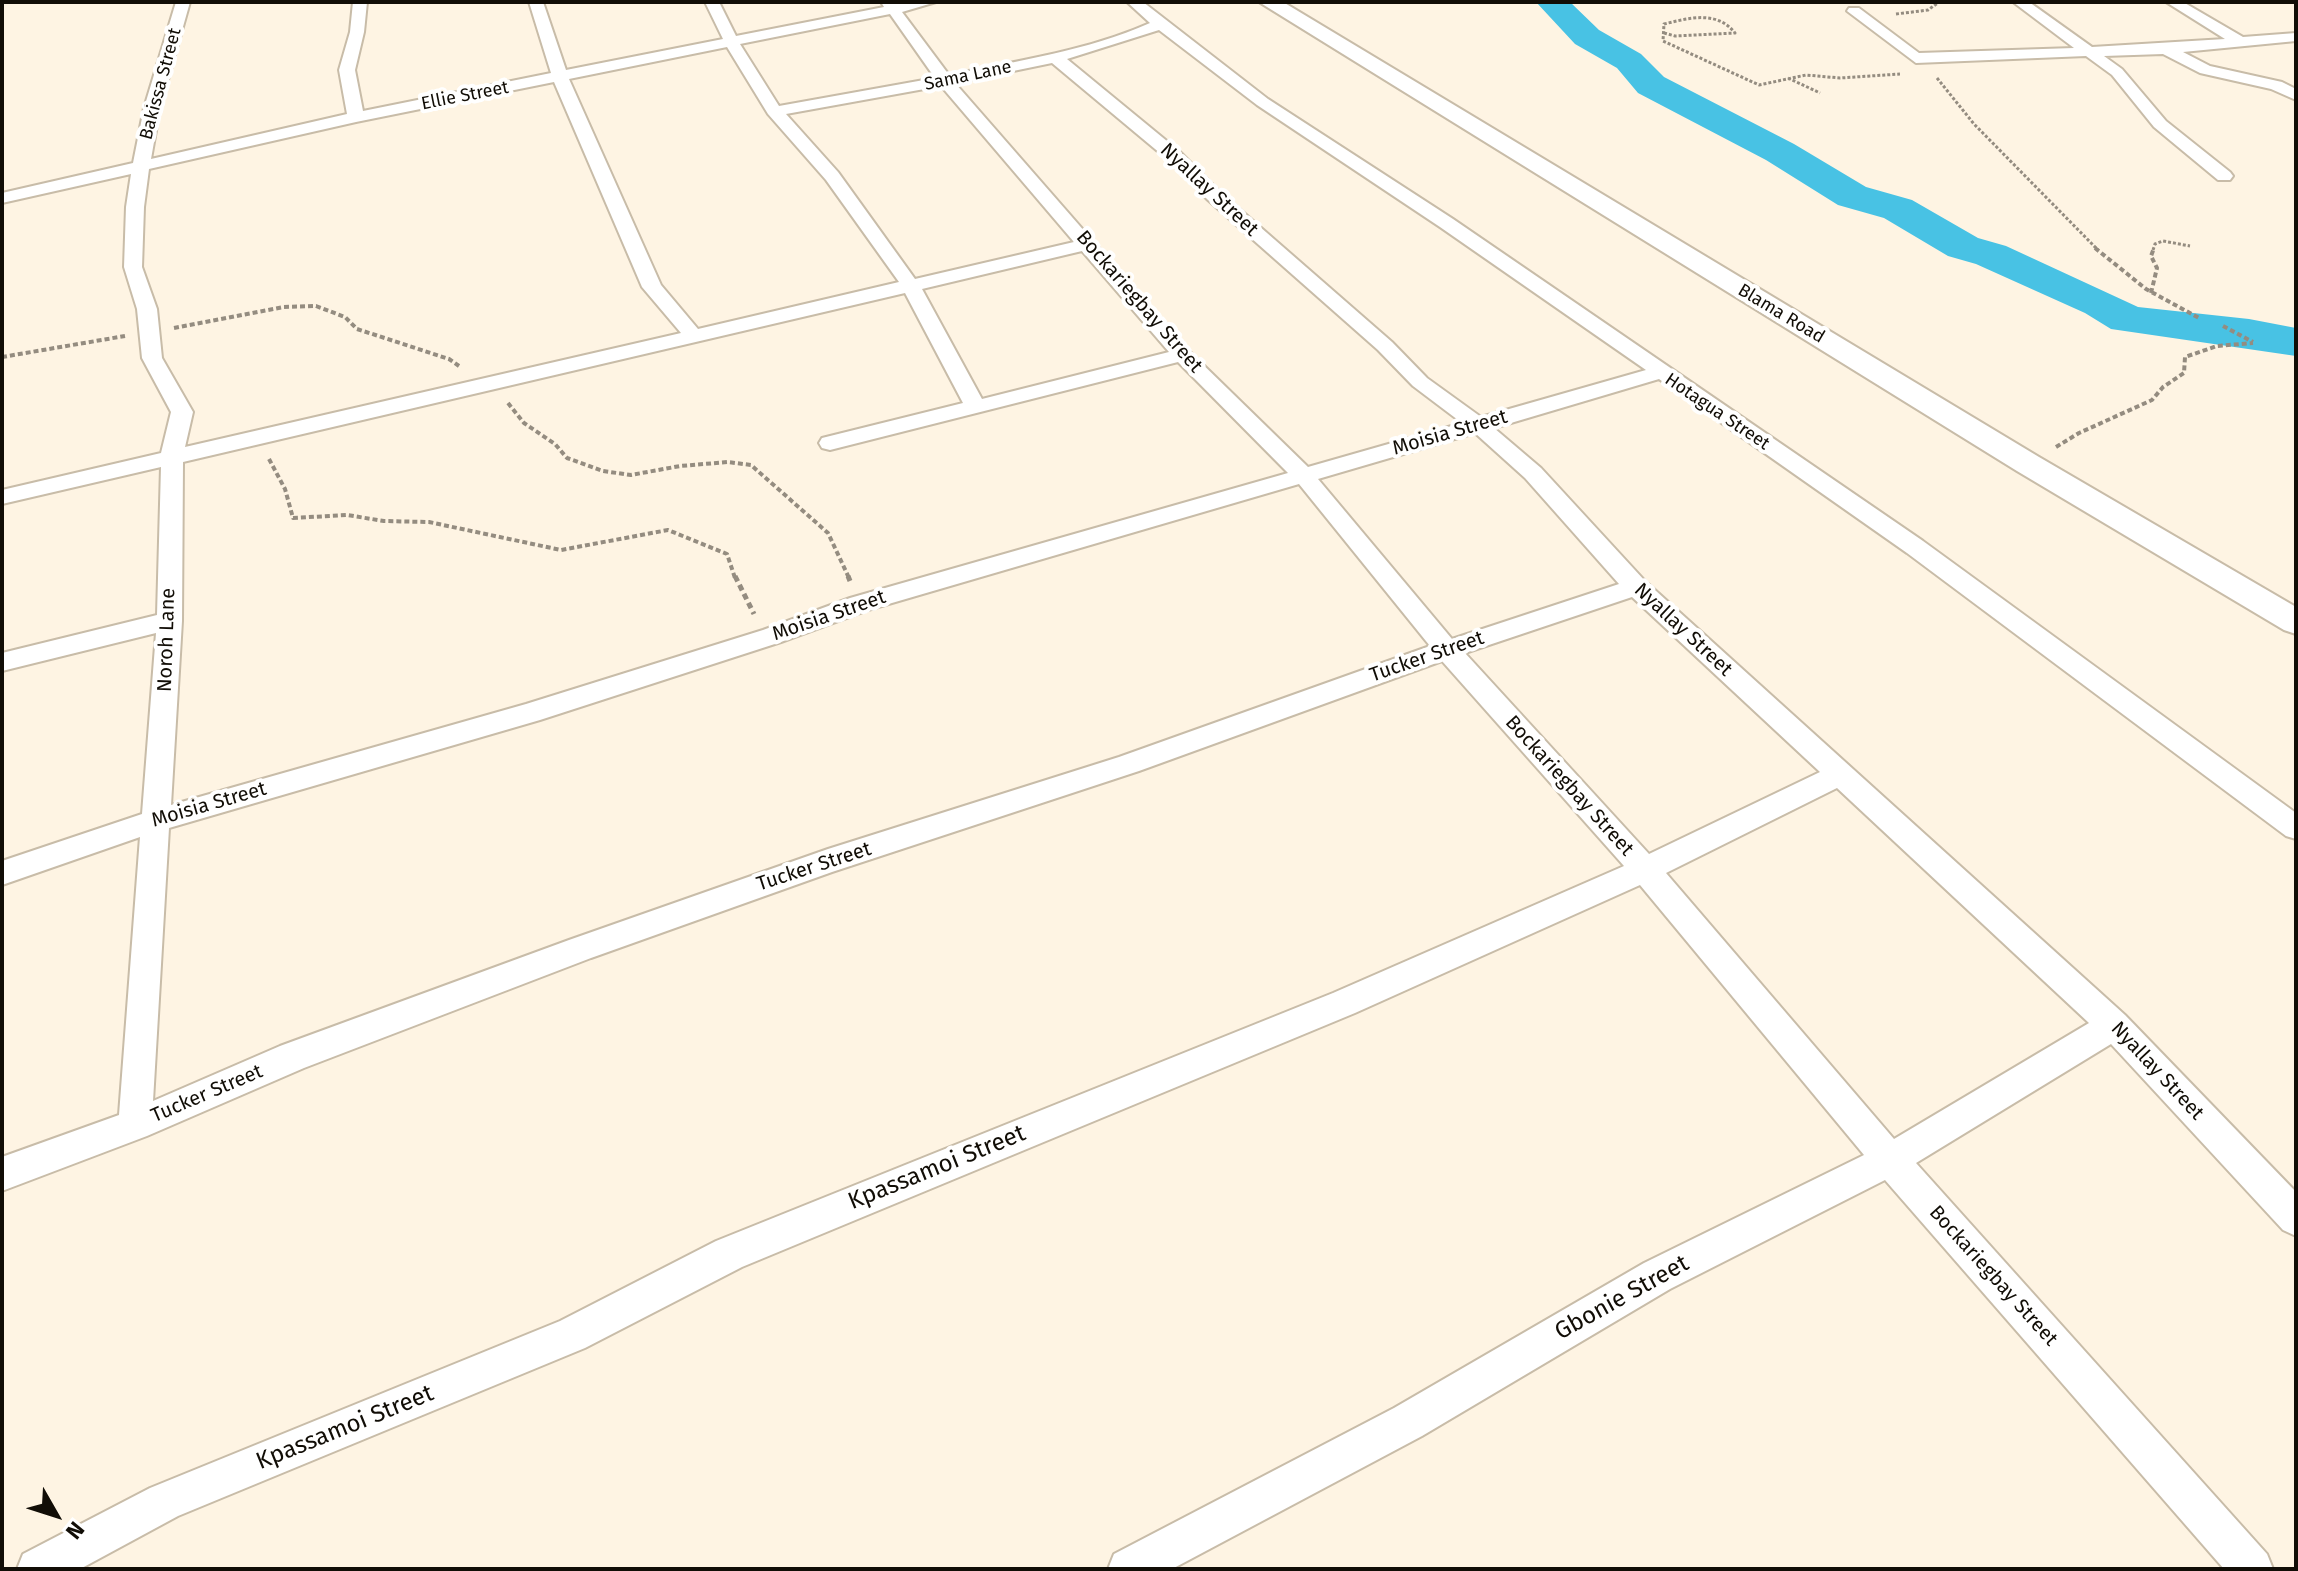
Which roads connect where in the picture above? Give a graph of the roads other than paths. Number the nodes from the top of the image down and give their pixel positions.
1 (183, 2) edge
2 (360, 2) edge
3 (536, 2) edge
4 (712, 2) edge
5 (929, 2) edge
6 (1134, 2) edge
7 (1269, 2) edge
8 (2020, 2) edge
9 (2173, 2) edge
10 (890, 6) edge
11 (1856, 13) road end
12 (1159, 25) junction
13 (2296, 37) edge
14 (732, 43) junction
15 (2242, 43) junction
16 (2166, 49) junction
17 (2088, 52) junction
18 (1056, 58) junction
19 (560, 77) junction
20 (945, 81) junction
21 (2296, 95) edge
22 (774, 111) junction
23 (356, 117) junction
24 (141, 166) junction
25 (2224, 176) dead end
26 (2, 198) edge
27 (1089, 244) junction
28 (911, 286) junction
29 (694, 336) junction
30 (1182, 355) junction
31 (1659, 373) junction
32 (976, 407) junction
33 (1478, 425) junction
34 (830, 443) dead end
35 (172, 455) junction
36 (1303, 475) junction
37 (2, 497) edge
38 (1636, 587) junction
39 (169, 621) junction
40 (2296, 622) edge
41 (1447, 650) junction
42 (2, 662) edge
43 (1841, 774) junction
44 (157, 820) junction
45 (2296, 828) edge
46 (1645, 870) junction
47 (2, 873) edge
48 (2114, 1025) junction
49 (135, 1125) junction
50 (1890, 1160) junction
51 (2, 1174) edge
52 (2296, 1218) edge
53 (38, 1569) edge
54 (1129, 1569) edge
55 (2252, 1569) edge

1 - 24 street, Bakissa Street
2 - 23 street
3 - 19 street
4 - 14 street
5 - 10 street, Ellie Street
6 - 12 street, Hotagua Street
7 - 40 street, Blama Road
8 - 17 street
9 - 15 street
10 - 14 street, Ellie Street
10 - 20 street, Bockariegbay Street
11 - 17 street
12 - 18 street, Sama Lane
12 - 31 street, Hotagua Street
13 - 15 street
14 - 19 street, Ellie Street
14 - 22 street
15 - 16 street
16 - 17 street
16 - 21 street
17 - 25 street
18 - 20 street, Sama Lane
18 - 33 street, Nyallay Street
19 - 23 street, Ellie Street
19 - 29 street
20 - 22 street, Sama Lane
20 - 27 street, Bockariegbay Street
22 - 28 street
23 - 24 street, Ellie Street
24 - 26 street, Ellie Street
24 - 35 street, Noroh Lane
27 - 28 street
27 - 30 street, Bockariegbay Street
28 - 29 street
28 - 32 street
29 - 35 street
30 - 32 street
30 - 36 street, Bockariegbay Street
31 - 33 street, Moisia Street
31 - 45 street, Hotagua Street
32 - 34 street
33 - 36 street, Moisia Street
33 - 38 street, Nyallay Street
35 - 37 street
35 - 39 street, Noroh Lane
36 - 41 street, Bockariegbay Street
36 - 44 street, Moisia Street
38 - 41 street, Tucker Street
38 - 43 street, Nyallay Street
39 - 42 street
39 - 44 street, Noroh Lane
41 - 46 street, Bockariegbay Street
41 - 49 street, Tucker Street
43 - 46 street, Kpassamoi Street
43 - 48 street, Nyallay Street
44 - 47 street, Moisia Street
44 - 49 street, Noroh Lane
46 - 50 street, Bockariegbay Street
46 - 53 street, Kpassamoi Street
48 - 50 street, Gbonie Street
48 - 52 street, Nyallay Street
49 - 51 street, Tucker Street
50 - 54 street, Gbonie Street
50 - 55 street, Bockariegbay Street

